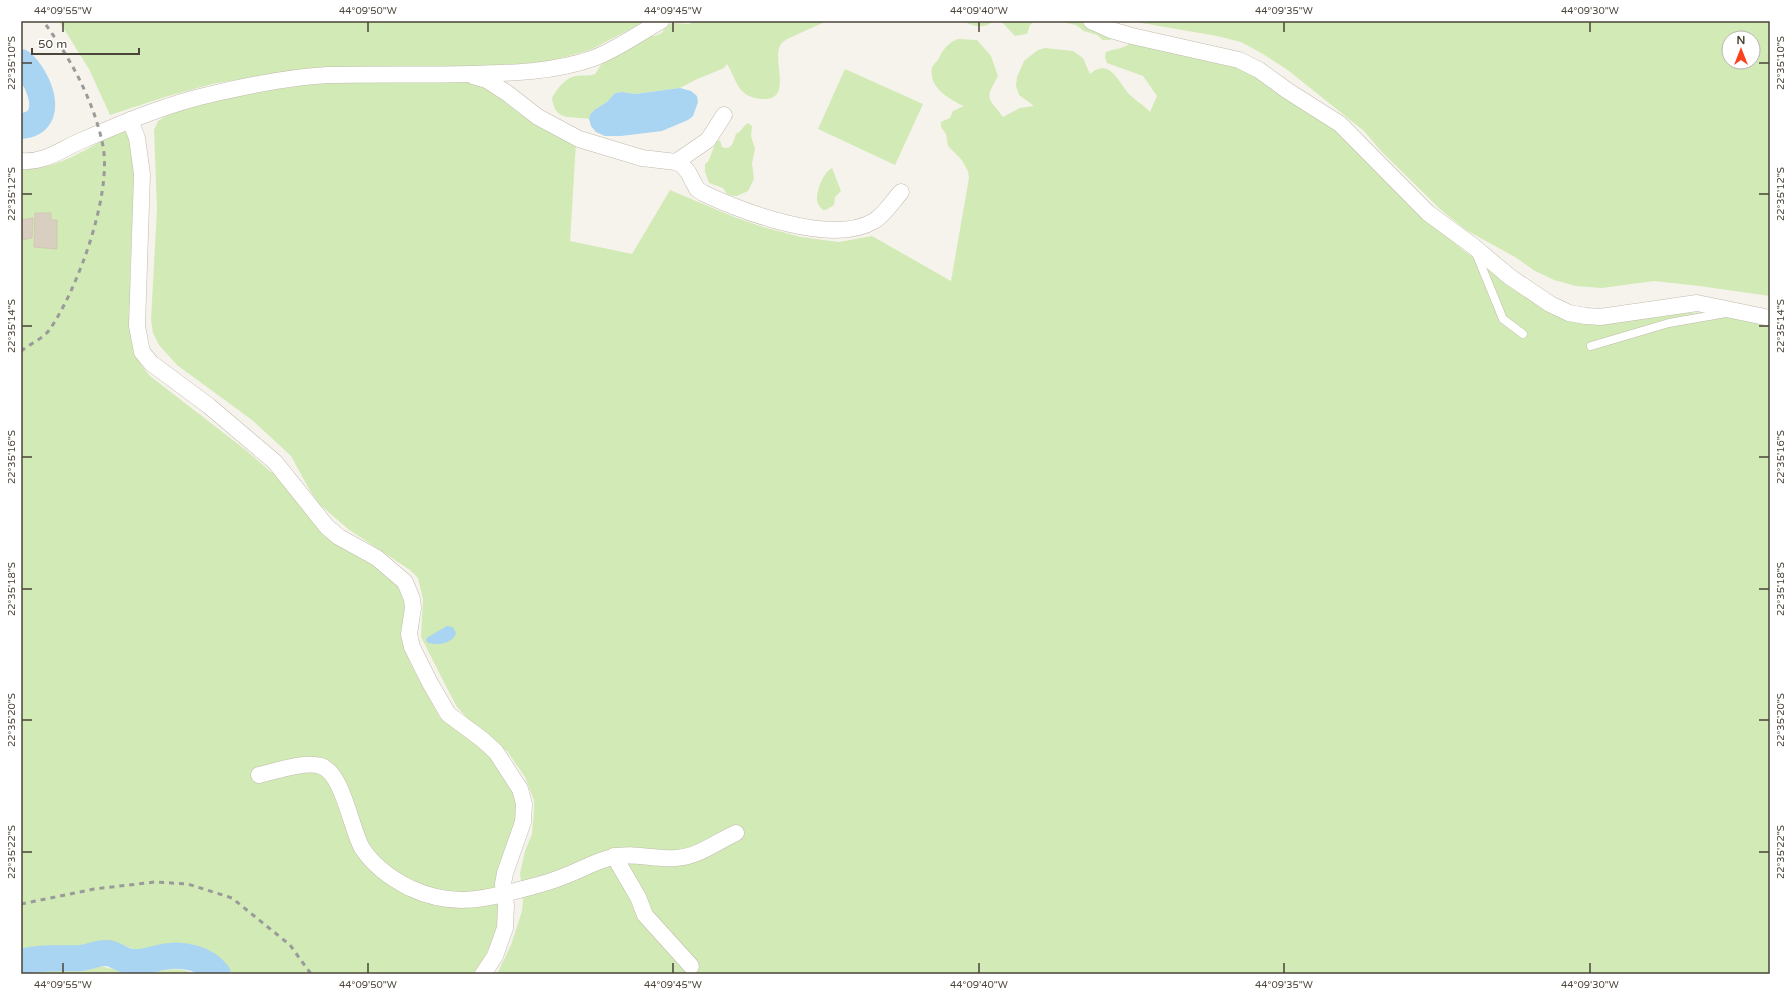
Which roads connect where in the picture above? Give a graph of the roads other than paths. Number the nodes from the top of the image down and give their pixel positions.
1 (661, 21) edge
2 (1091, 21) edge
3 (464, 74) junction
4 (724, 115) dead end
5 (130, 120) junction
6 (21, 161) edge
7 (676, 162) junction
8 (901, 192) dead end
9 (1473, 246) junction
10 (1735, 310) junction
11 (1770, 318) edge
12 (1523, 334) dead end
13 (1591, 346) dead end
14 (259, 776) dead end
15 (736, 832) dead end
16 (614, 856) junction
17 (503, 894) junction
18 (691, 966) dead end
19 (483, 974) edge

1 - 3 street
2 - 9 street
3 - 5 street
3 - 7 street
4 - 7 street
5 - 6 street
5 - 17 street
7 - 8 street
9 - 10 street
9 - 12 lane
10 - 11 street
10 - 13 lane
14 - 17 street
15 - 16 street
16 - 17 street
16 - 18 street
17 - 19 street

